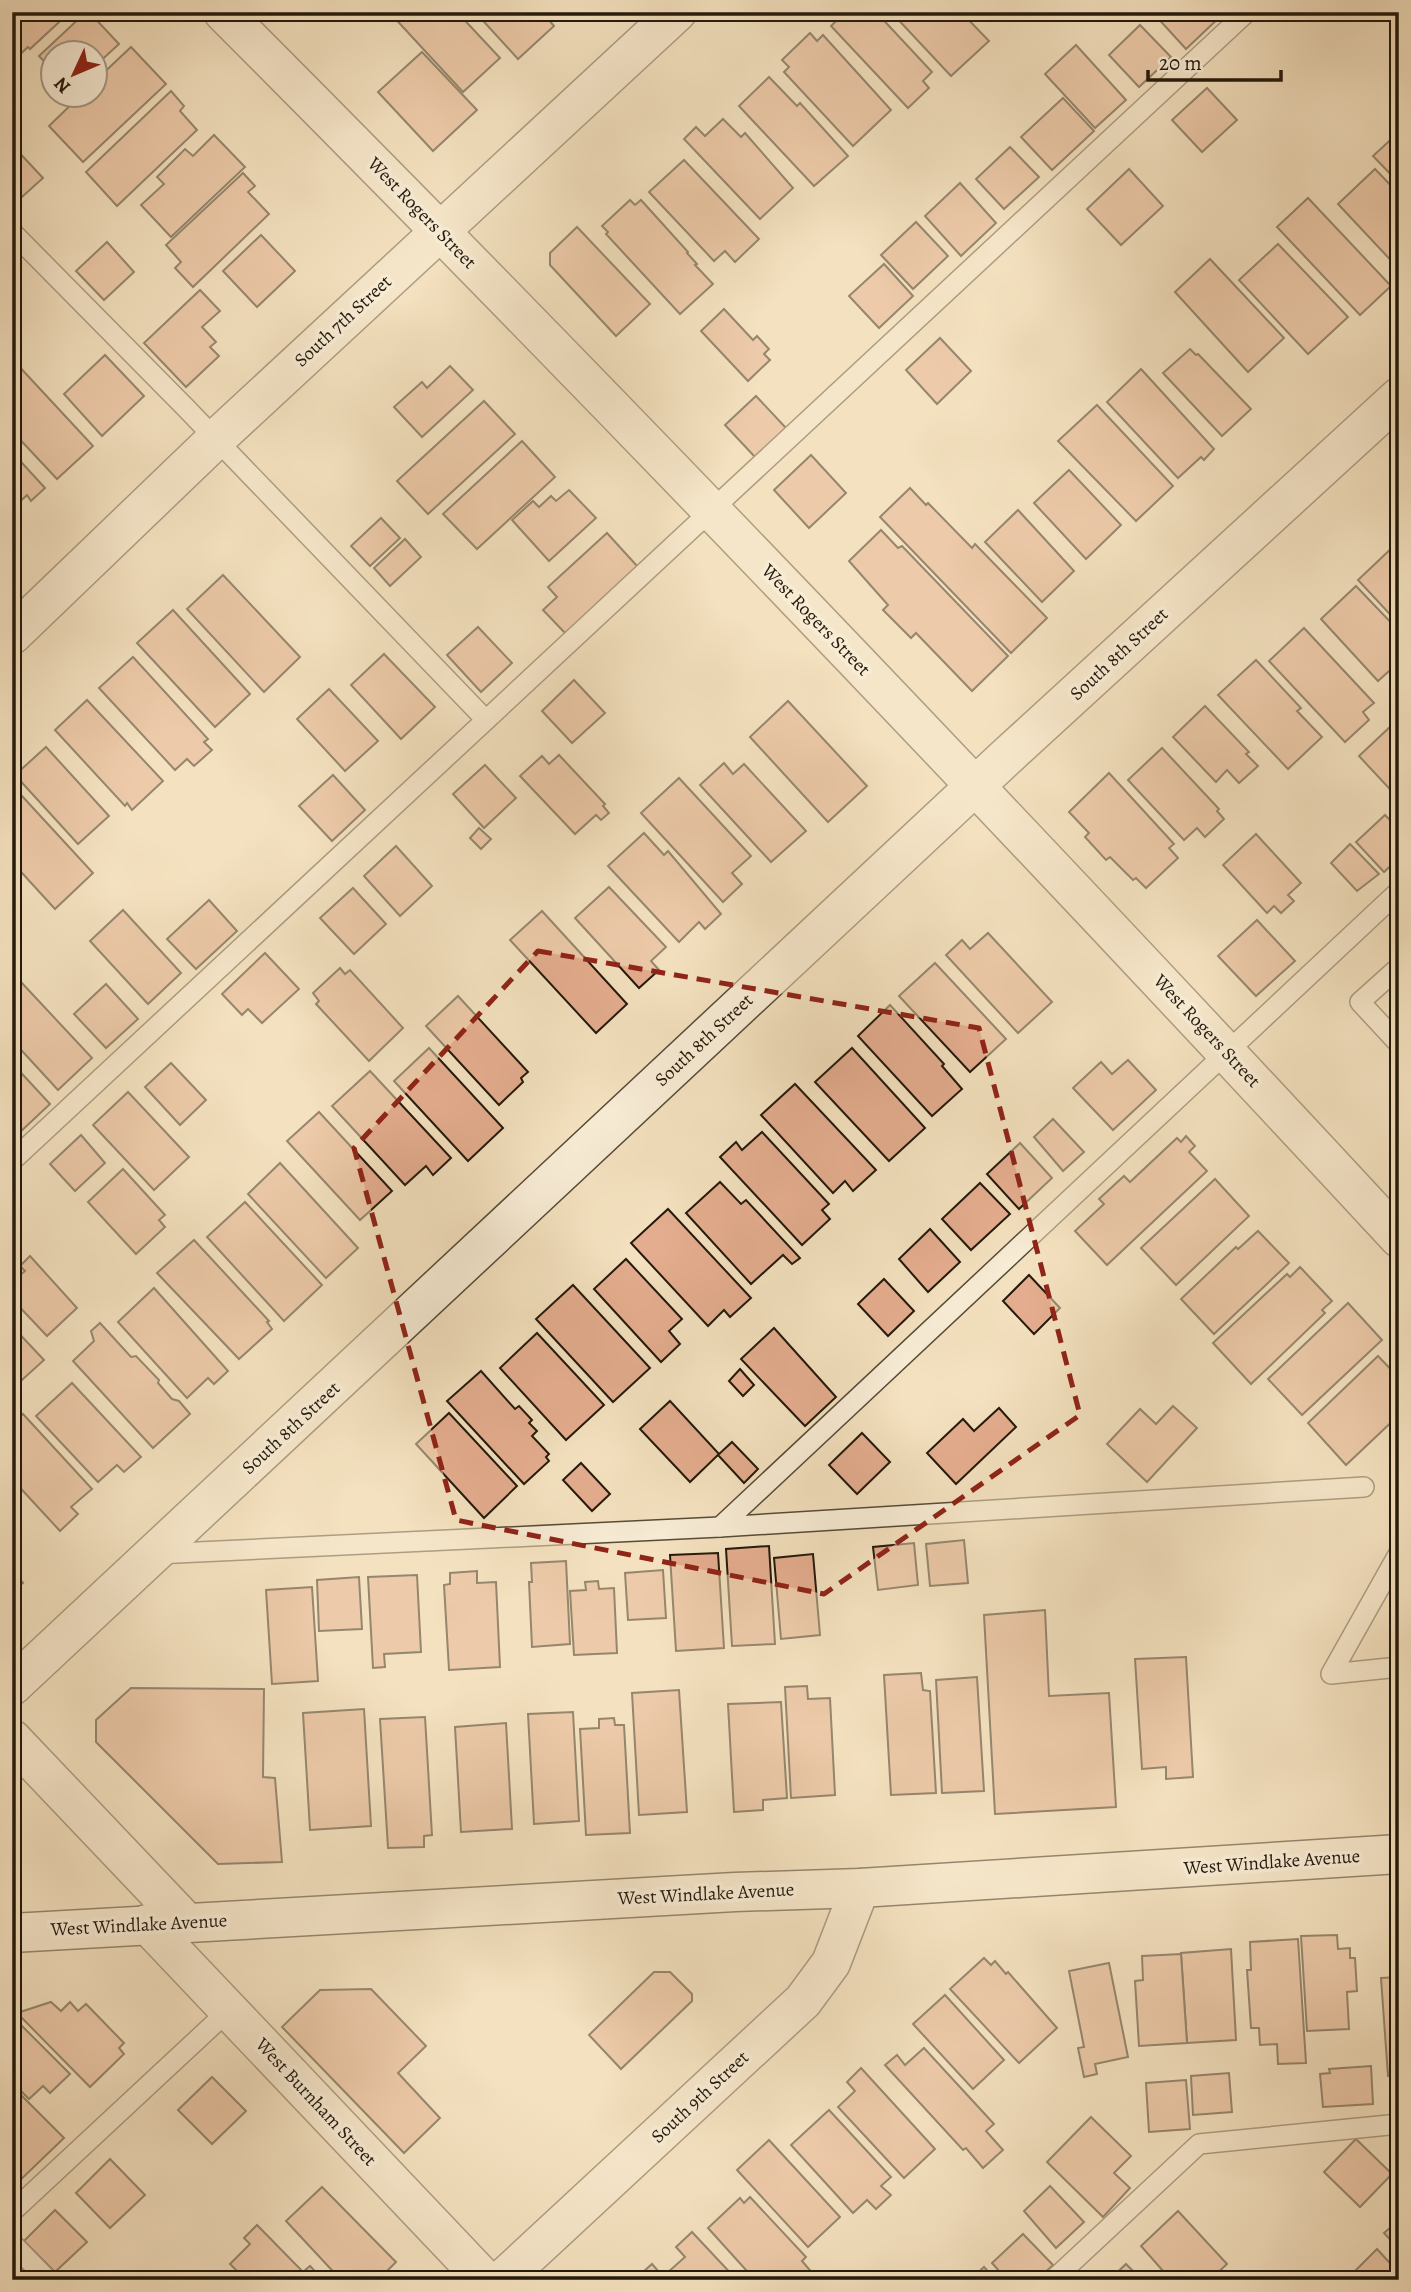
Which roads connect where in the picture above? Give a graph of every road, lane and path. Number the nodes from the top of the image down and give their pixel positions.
1 (223, 12) edge
2 (677, 12) edge
3 (1247, 12) edge
4 (440, 230) junction
5 (12, 232) edge
6 (1399, 397) edge
7 (216, 439) junction
8 (711, 511) junction
9 (12, 635) edge
10 (485, 720) junction
11 (976, 786) junction
12 (1399, 891) edge
13 (1399, 967) edge
14 (1399, 1044) edge
15 (1227, 1053) junction
16 (12, 1161) edge
17 (1399, 1238) edge
18 (1364, 1487) dead end
19 (720, 1527) junction
20 (1399, 1553) edge
21 (156, 1554) junction
22 (1399, 1667) edge
23 (12, 1686) edge
24 (12, 1739) edge
25 (1399, 1854) edge
26 (860, 1888) junction
27 (186, 1922) junction
28 (148, 1924) junction
29 (12, 1933) edge
30 (229, 2010) junction
31 (1399, 2124) edge
32 (12, 2212) edge
33 (12, 2243) edge
34 (48, 2280) edge
35 (485, 2280) edge
36 (502, 2280) edge
37 (1054, 2280) edge

1 - 4 street, West Rogers Street
2 - 4 street, South 7th Street
3 - 8 lane
4 - 7 street, South 7th Street
4 - 8 street, West Rogers Street
5 - 7 lane
6 - 11 street, South 8th Street
7 - 9 street, South 7th Street
7 - 10 lane
8 - 10 lane
8 - 11 street, West Rogers Street
10 - 16 lane
11 - 15 street, West Rogers Street
11 - 21 street, South 8th Street
12 - 15 lane
13 - 14 lane
15 - 17 street, West Rogers Street
15 - 19 lane
18 - 19 lane
19 - 21 lane
20 - 22 lane
21 - 23 street, South 8th Street
24 - 27 street
25 - 26 street, West Windlake Avenue
26 - 27 street, West Windlake Avenue
26 - 36 street, South 9th Street
27 - 28 street, West Windlake Avenue
28 - 29 street, West Windlake Avenue
28 - 30 street, West Burnham Street
30 - 32 lane
30 - 35 street, West Burnham Street
31 - 37 lane
33 - 34 lane

